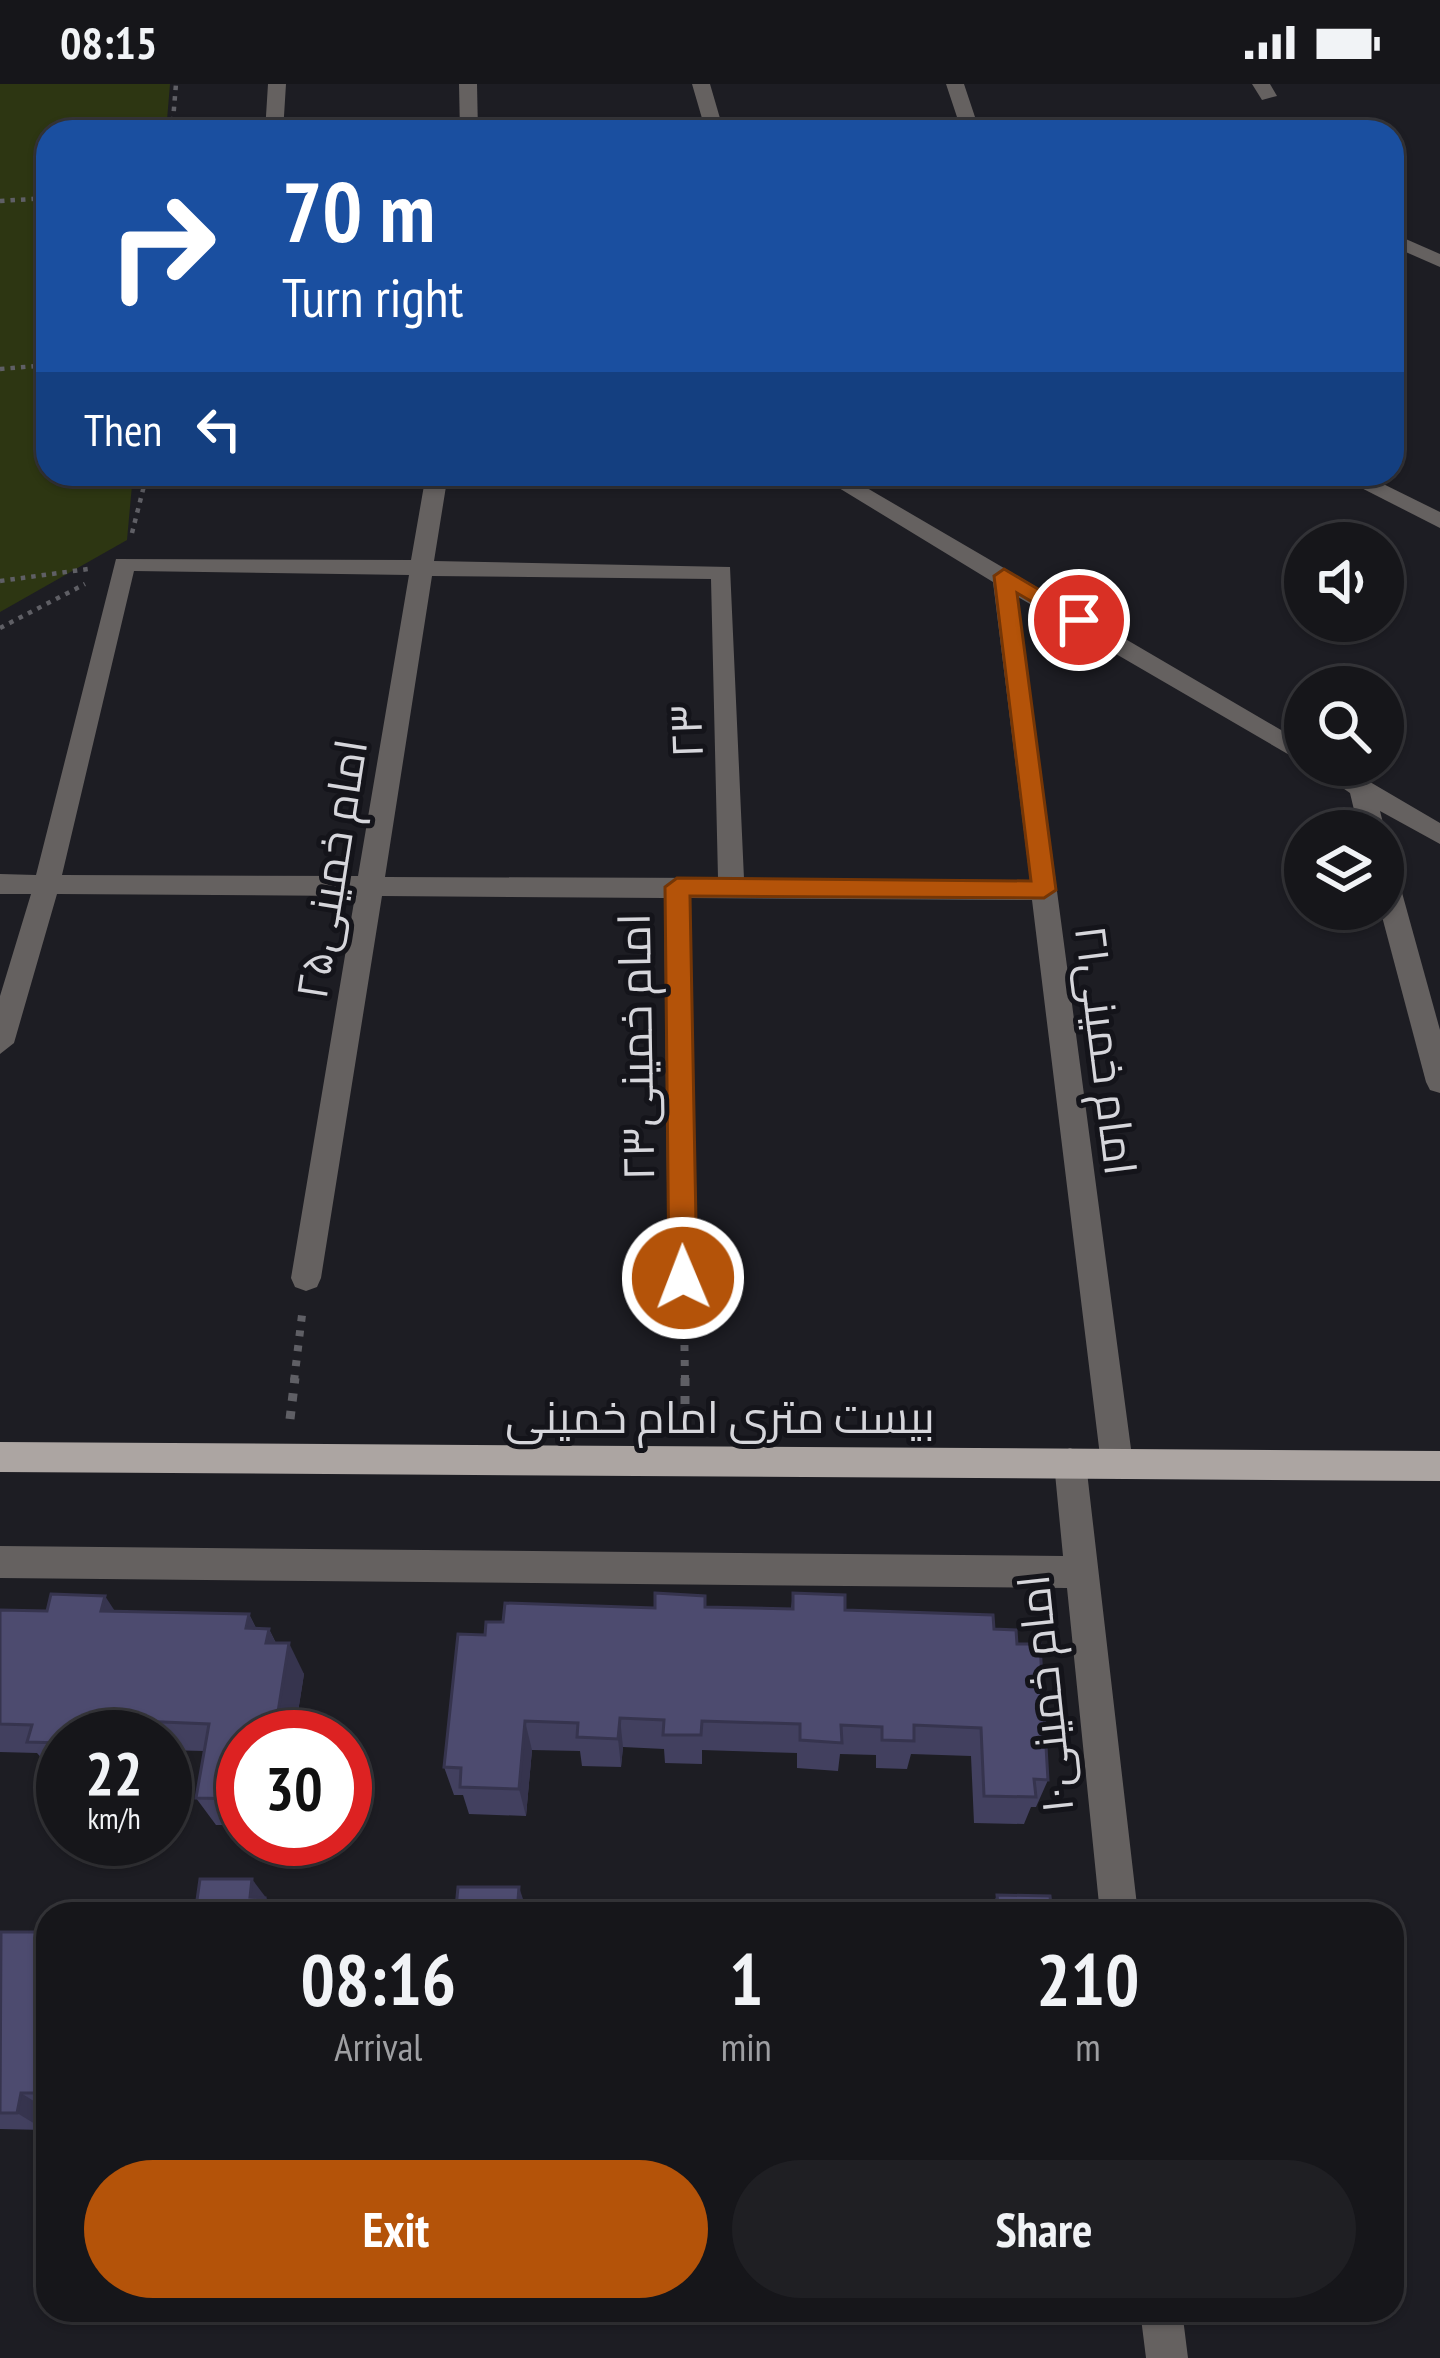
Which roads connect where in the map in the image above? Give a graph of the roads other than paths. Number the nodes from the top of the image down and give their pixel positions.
1 (277, 84) edge
2 (468, 84) edge
3 (701, 84) edge
4 (955, 84) edge
5 (275, 120) edge
6 (469, 120) edge
7 (712, 120) edge
8 (967, 120) edge
9 (1404, 244) edge
10 (1440, 261) edge
11 (435, 486) edge
12 (848, 486) edge
13 (1370, 486) edge
14 (1440, 521) edge
15 (422, 572) junction
16 (1004, 576) junction
17 (1284, 743) edge
18 (1358, 786) edge
19 (1361, 788) junction
20 (1367, 810) edge
21 (1440, 835) edge
22 (0, 884) edge
23 (47, 884) junction
24 (370, 885) junction
25 (677, 887) junction
26 (731, 888) junction
27 (1044, 890) junction
28 (1399, 930) edge
29 (0, 1042) edge
30 (1440, 1082) edge
31 (306, 1277) road end
32 (683, 1278) road end
33 (0, 1457) edge
34 (1070, 1463) junction
35 (1118, 1463) junction
36 (1440, 1466) edge
37 (0, 1562) edge
38 (1082, 1572) junction
39 (1118, 1902) edge
40 (1162, 2322) edge
41 (1167, 2358) edge

1 - 5 street
2 - 6 street
3 - 7 street
4 - 8 street
9 - 10 street
11 - 15 street, امام خمینی۲۵
12 - 16 street
13 - 14 street
15 - 23 street
15 - 24 street, امام خمینی۲۵
15 - 26 street, ۲۳
16 - 17 street
16 - 27 street, امام خمینی۲۱
18 - 19 street
19 - 20 street
19 - 21 street
22 - 23 street
23 - 24 street
23 - 29 street
24 - 25 street
24 - 31 street, امام خمینی۲۵
25 - 26 street
25 - 32 street, امام خمینی۲۳
26 - 27 street
27 - 35 street, امام خمینی۲۱
28 - 30 street
33 - 34 main road, بیست متری امام خمینی
34 - 35 main road, بیست متری امام خمینی
34 - 38 street, امام خمینی۱۰
35 - 36 main road, بیست متری امام خمینی
37 - 38 street
38 - 39 street, امام خمینی۱۰
40 - 41 street

